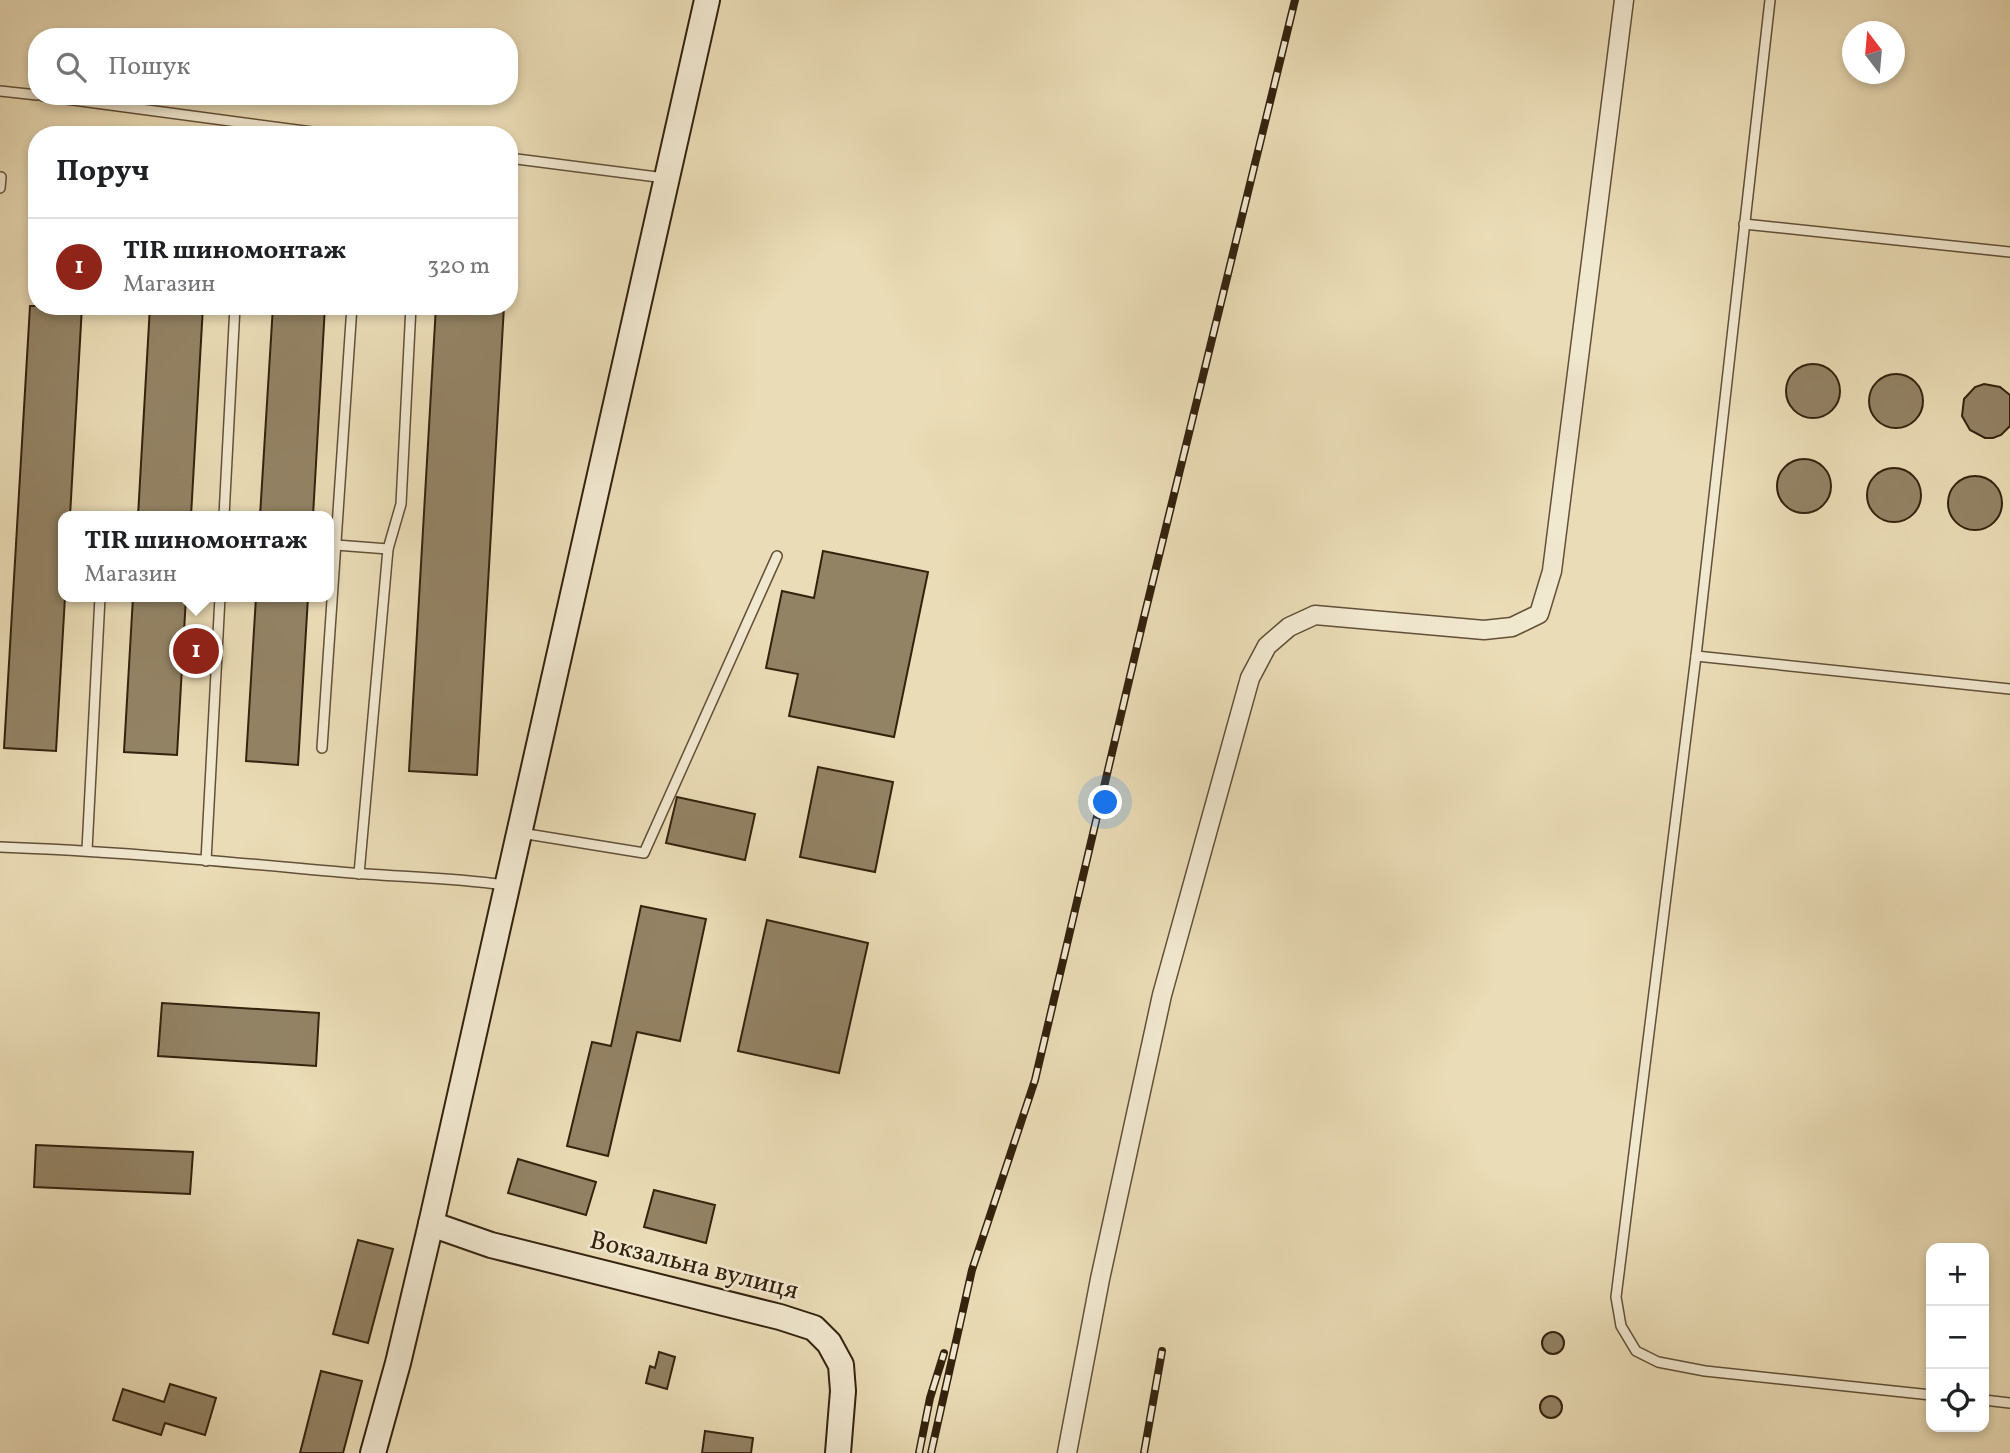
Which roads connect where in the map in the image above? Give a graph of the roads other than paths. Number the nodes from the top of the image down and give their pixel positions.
1 (707, 0) edge
2 (1624, 0) edge
3 (1770, 0) edge
4 (0, 91) edge
5 (28, 94) edge
6 (110, 105) edge
7 (268, 126) edge
8 (518, 159) edge
9 (1, 177) edge
10 (667, 178) junction
11 (0, 188) edge
12 (1744, 224) junction
13 (2010, 252) edge
14 (234, 315) edge
15 (351, 315) edge
16 (411, 315) edge
17 (224, 511) edge
18 (336, 545) junction
19 (388, 549) junction
20 (777, 556) dead end
21 (334, 574) edge
22 (100, 602) edge
23 (220, 602) edge
24 (332, 602) edge
25 (1696, 656) junction
26 (2010, 689) edge
27 (322, 748) dead end
28 (519, 832) junction
29 (0, 847) edge
30 (87, 850) junction
31 (206, 860) junction
32 (359, 874) junction
33 (508, 885) junction
34 (431, 1224) junction
35 (1926, 1394) edge
36 (1989, 1401) edge
37 (2010, 1403) edge
38 (373, 1453) edge
39 (838, 1453) edge
40 (1067, 1453) edge

1 - 10 main road
2 - 40 street
3 - 12 lane
4 - 5 lane
6 - 7 lane
8 - 10 lane
9 - 11 lane
10 - 28 main road
12 - 13 lane
12 - 25 lane
14 - 17 lane
15 - 18 lane
16 - 19 lane
18 - 19 lane
18 - 21 lane
19 - 32 lane
20 - 28 lane
22 - 30 lane
23 - 31 lane
24 - 27 lane
25 - 26 lane
25 - 35 lane
28 - 33 main road
29 - 30 lane
30 - 31 lane
31 - 32 lane
32 - 33 lane
33 - 34 main road
34 - 38 main road
34 - 39 main road, Вокзальна вулиця
36 - 37 lane

